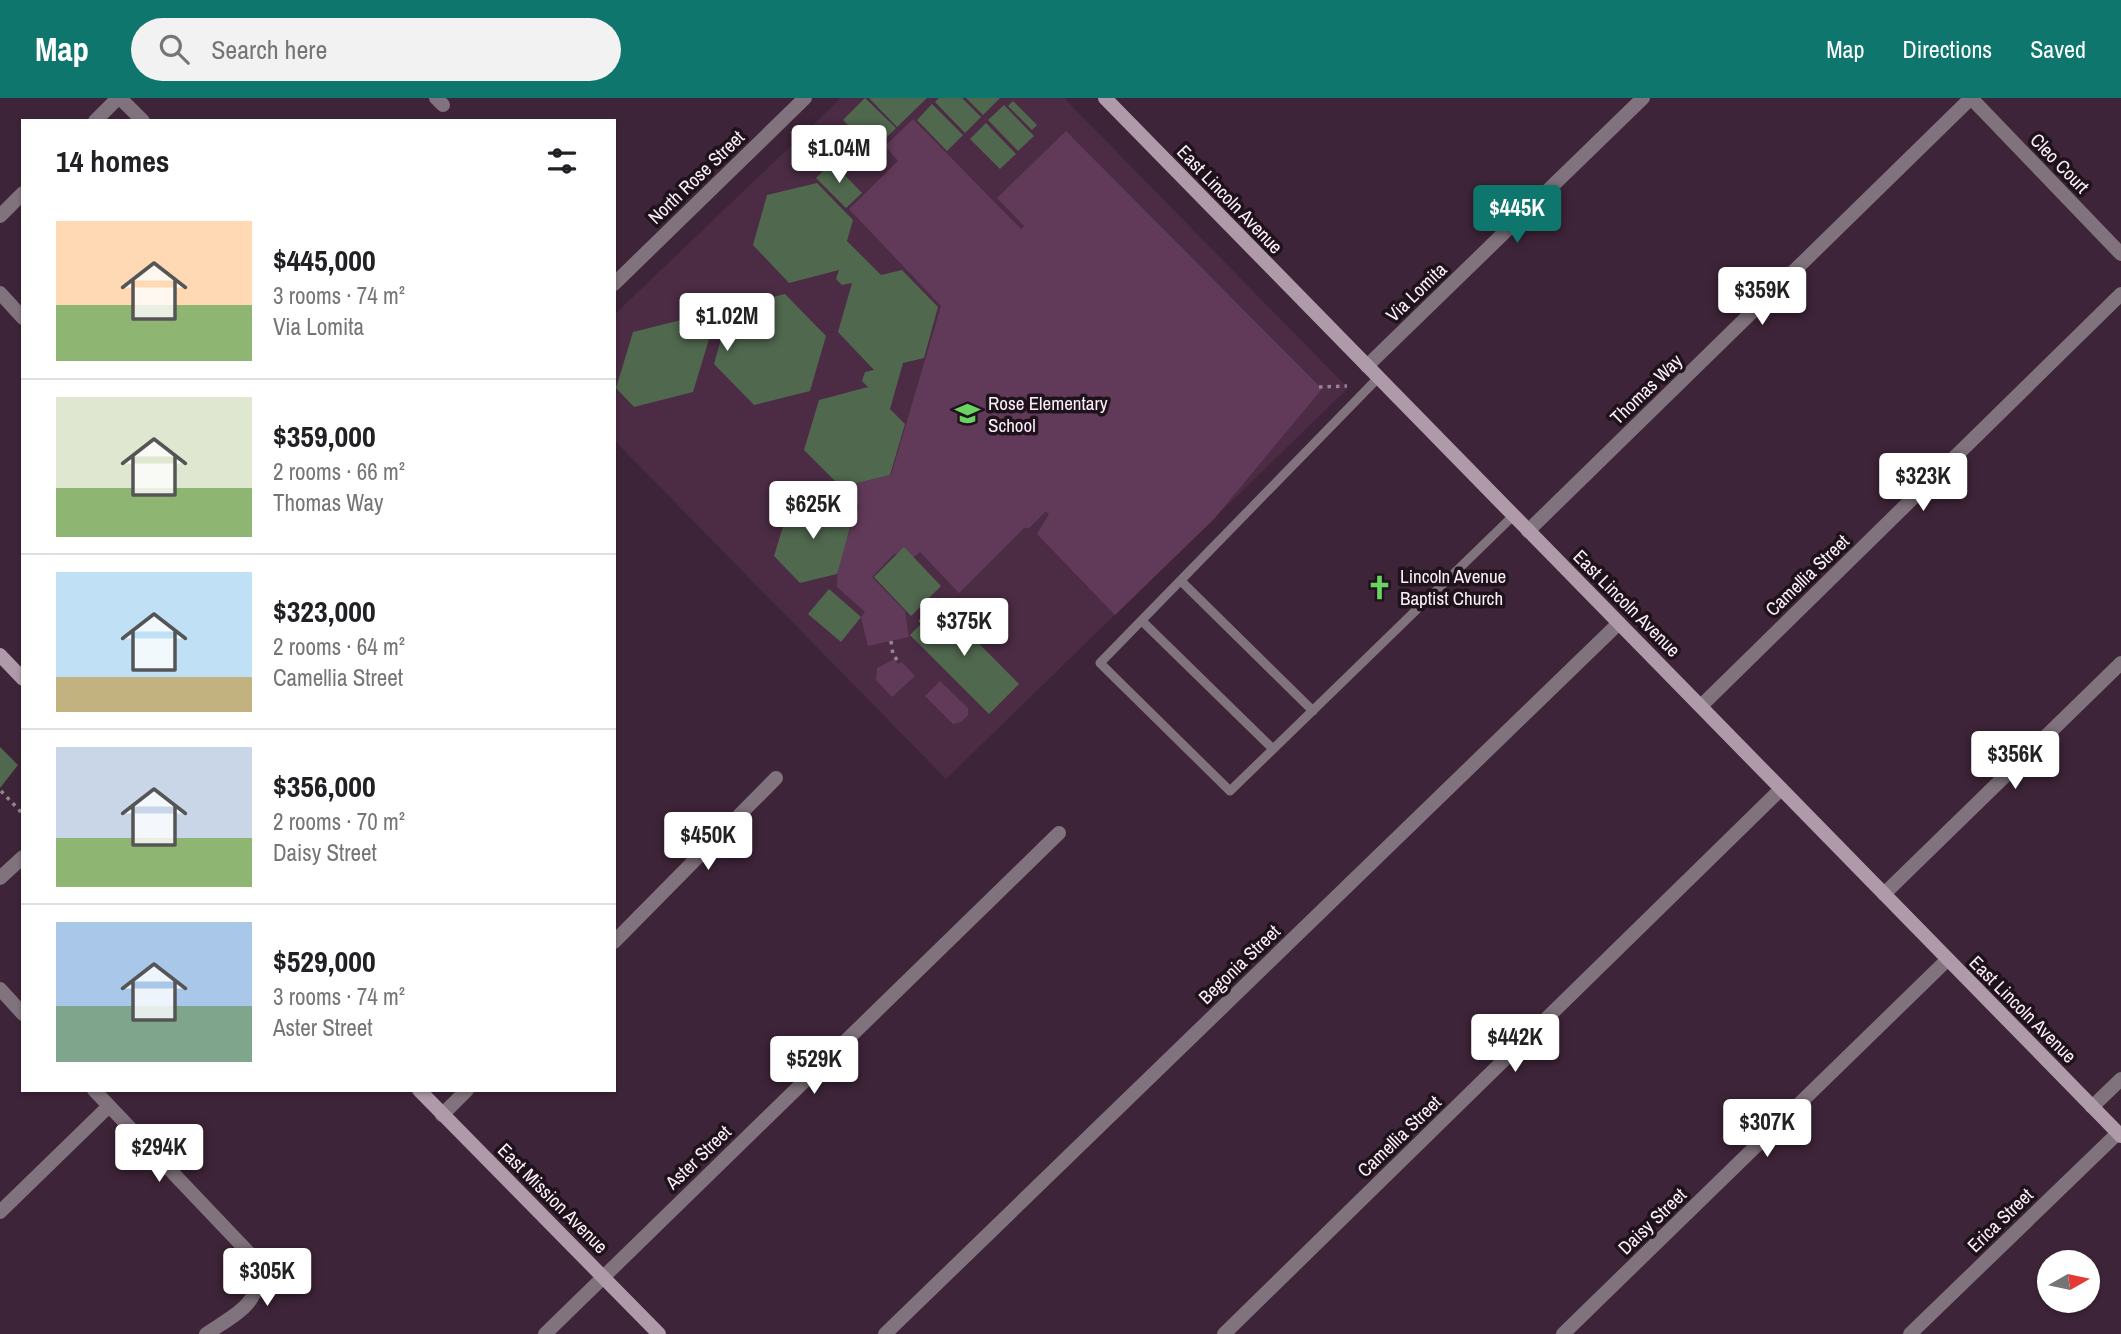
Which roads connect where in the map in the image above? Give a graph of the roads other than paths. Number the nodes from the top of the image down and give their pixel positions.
1 (119, 98) edge
2 (805, 98) edge
3 (1105, 98) edge
4 (1643, 98) edge
5 (1971, 98) edge
6 (97, 119) edge
7 (141, 119) edge
8 (21, 195) edge
9 (0, 216) edge
10 (2121, 254) edge
11 (616, 282) edge
12 (0, 293) edge
13 (2121, 295) edge
14 (21, 316) edge
15 (1367, 366) junction
16 (1378, 378) junction
17 (1513, 516) junction
18 (1528, 531) junction
19 (1181, 581) junction
20 (1142, 621) junction
21 (1619, 622) junction
22 (0, 655) edge
23 (2121, 663) edge
24 (21, 677) edge
25 (1701, 706) junction
26 (1312, 711) junction
27 (1273, 750) junction
28 (776, 778) dead end
29 (1781, 789) junction
30 (1059, 833) dead end
31 (21, 859) edge
32 (0, 878) edge
33 (1884, 894) junction
34 (616, 940) edge
35 (1947, 960) junction
36 (0, 989) edge
37 (21, 1012) edge
38 (2121, 1079) edge
39 (96, 1092) edge
40 (421, 1092) edge
41 (465, 1092) edge
42 (109, 1107) junction
43 (2092, 1107) junction
44 (442, 1115) junction
45 (2119, 1134) edge
46 (0, 1212) edge
47 (603, 1276) junction
48 (206, 1334) edge
49 (545, 1334) edge
50 (659, 1334) edge
51 (885, 1334) edge
52 (1224, 1334) edge
53 (1563, 1334) edge
54 (1910, 1334) edge

1 - 6 street
1 - 7 street
2 - 11 street, North Rose Street
3 - 15 main road, East Lincoln Avenue
4 - 15 street, Via Lomita
5 - 10 street, Cleo Court
5 - 18 street, Thomas Way
8 - 9 street
12 - 14 street
13 - 25 street, Camellia Street
15 - 16 main road, East Lincoln Avenue
16 - 17 main road, East Lincoln Avenue
16 - 19 lane
17 - 18 main road, East Lincoln Avenue
17 - 26 lane
18 - 21 main road, East Lincoln Avenue
19 - 20 lane
19 - 26 lane
20 - 27 lane
20 - 27 lane
21 - 25 main road, East Lincoln Avenue
21 - 51 street, Begonia Street
22 - 24 main road
23 - 33 street
25 - 29 main road, East Lincoln Avenue
26 - 27 lane
28 - 34 street
29 - 33 main road, East Lincoln Avenue
29 - 52 street, Camellia Street
30 - 47 street, Aster Street
31 - 32 street
33 - 35 main road, East Lincoln Avenue
35 - 43 main road, East Lincoln Avenue
35 - 53 street, Daisy Street
36 - 37 street
38 - 43 street
39 - 42 street
40 - 44 main road, East Mission Avenue
41 - 44 street
42 - 46 street
42 - 48 street
43 - 45 main road, East Lincoln Avenue
44 - 47 main road, East Mission Avenue
45 - 54 street, Erica Street
47 - 49 street, Aster Street
47 - 50 main road, East Mission Avenue

